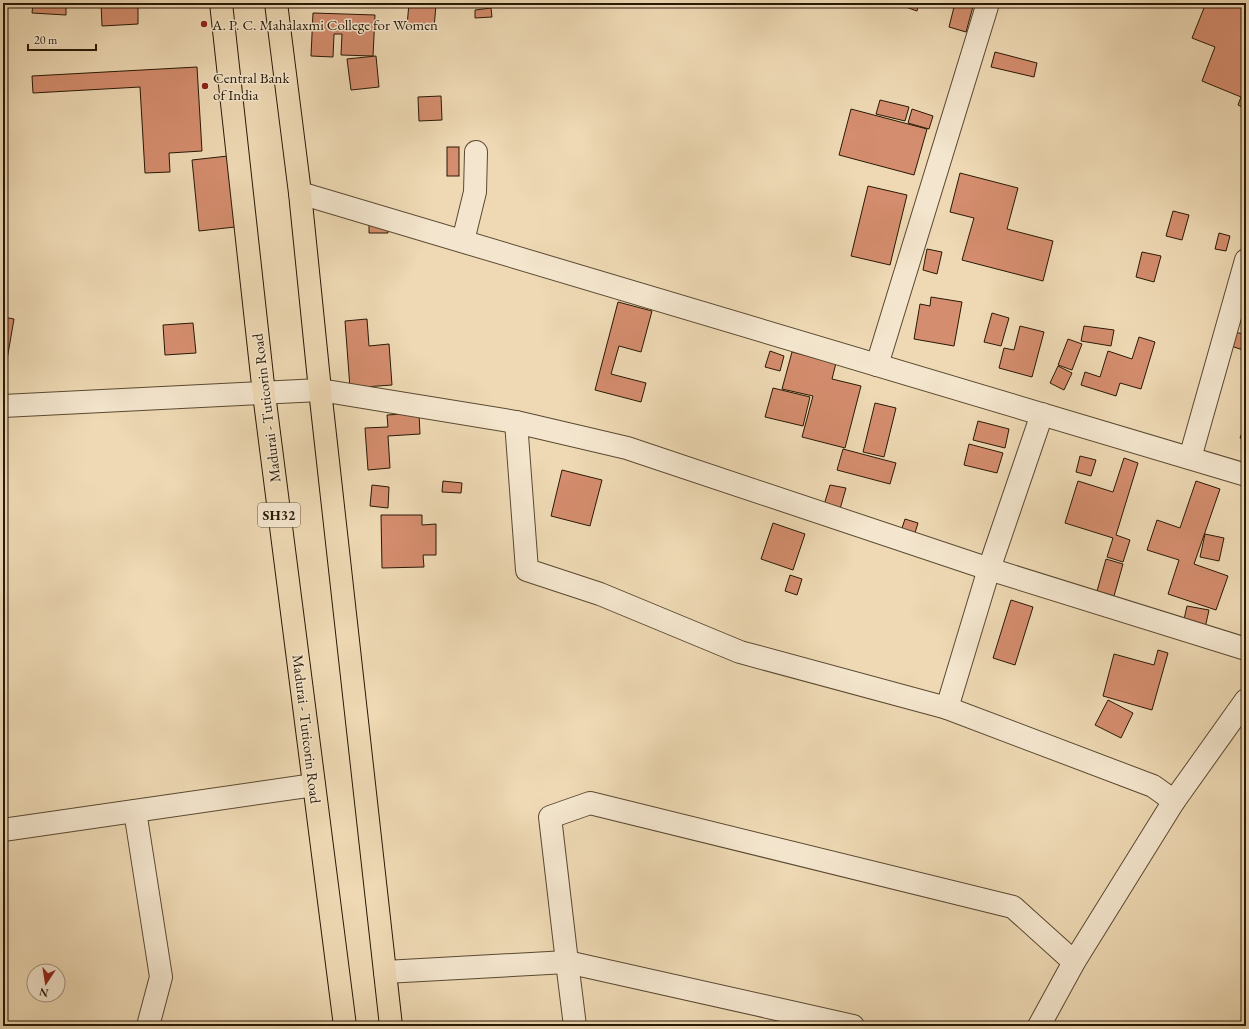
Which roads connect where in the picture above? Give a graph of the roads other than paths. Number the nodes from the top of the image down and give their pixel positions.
1 (221, 3) edge
2 (276, 3) edge
3 (988, 3) edge
4 (476, 152) dead end
5 (300, 193) junction
6 (463, 241) junction
7 (1246, 260) edge
8 (877, 365) junction
9 (320, 390) junction
10 (264, 394) junction
11 (3, 406) edge
12 (1042, 414) junction
13 (516, 422) junction
14 (1190, 458) junction
15 (1246, 475) edge
16 (989, 569) junction
17 (1246, 649) edge
18 (1246, 700) edge
19 (947, 708) junction
20 (314, 785) junction
21 (1174, 801) junction
22 (135, 811) junction
23 (3, 830) edge
24 (567, 962) junction
25 (1074, 962) junction
26 (385, 972) junction
27 (148, 1026) edge
28 (345, 1026) edge
29 (391, 1026) edge
30 (575, 1026) edge
31 (853, 1026) edge
32 (1039, 1026) edge

1 - 10 main road, Madurai - Tuticorin Road / SH32
2 - 5 main road
3 - 8 street
4 - 6 street
5 - 6 street
5 - 9 main road
6 - 8 street
7 - 14 street
8 - 12 street
9 - 10 street
9 - 13 street
9 - 26 main road
10 - 11 street
10 - 20 main road, Madurai - Tuticorin Road / SH32
12 - 14 street
12 - 16 street
13 - 16 street
13 - 19 street
14 - 15 street
16 - 17 street
16 - 19 street
18 - 21 street
19 - 21 street
20 - 22 street
20 - 28 main road, Madurai - Tuticorin Road / SH32
21 - 25 street
22 - 23 street
22 - 27 street
24 - 25 street
24 - 26 street
24 - 30 street
24 - 31 street
25 - 32 street
26 - 29 main road

